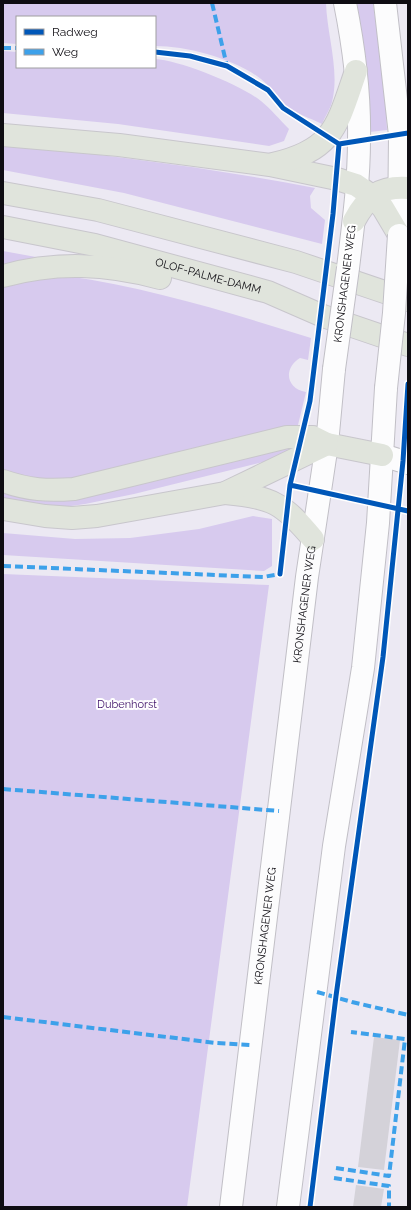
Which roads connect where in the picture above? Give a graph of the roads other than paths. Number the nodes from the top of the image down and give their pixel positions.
1 (345, 3) edge
2 (384, 3) edge
3 (356, 71) junction
4 (3, 135) edge
5 (270, 165) junction
6 (404, 187) edge
7 (364, 191) junction
8 (3, 193) edge
9 (3, 227) edge
10 (399, 235) junction
11 (3, 276) edge
12 (408, 300) edge
13 (323, 316) junction
14 (408, 345) edge
15 (327, 444) junction
16 (382, 455) junction
17 (408, 463) edge
18 (3, 481) edge
19 (225, 493) junction
20 (3, 509) edge
21 (313, 539) junction
22 (232, 1207) edge
23 (288, 1207) edge

1 - 3 main road, KRONSHAGENER WEG
2 - 6 main road
3 - 5 highway
3 - 7 main road, KRONSHAGENER WEG
4 - 5 highway
5 - 7 highway
6 - 7 highway
6 - 10 main road
7 - 10 highway
7 - 15 main road, KRONSHAGENER WEG, bridge
8 - 12 highway
9 - 13 highway, OLOF-PALME-DAMM
10 - 16 main road, bridge
11 - 13 highway
13 - 14 highway, OLOF-PALME-DAMM
15 - 16 highway
15 - 18 highway
15 - 19 highway
15 - 21 main road, KRONSHAGENER WEG
16 - 17 main road
16 - 23 main road
19 - 20 highway
19 - 21 highway
21 - 22 main road, KRONSHAGENER WEG

